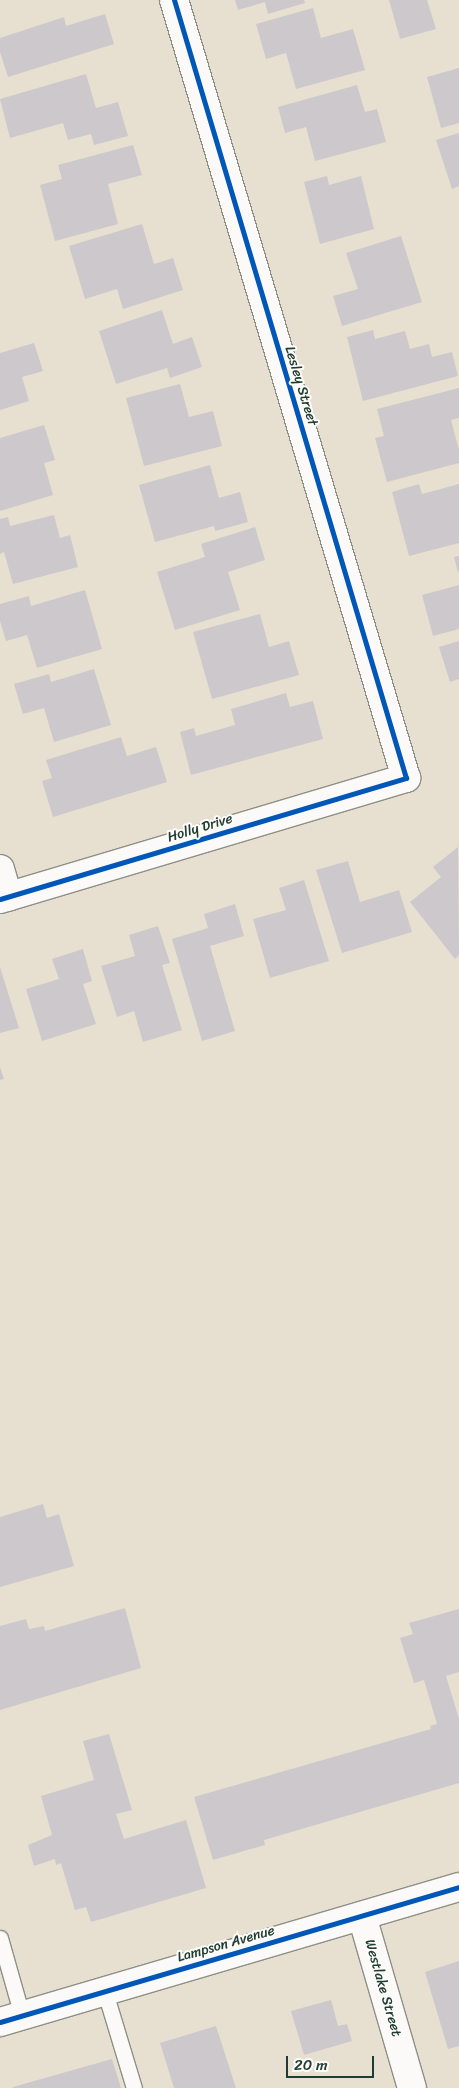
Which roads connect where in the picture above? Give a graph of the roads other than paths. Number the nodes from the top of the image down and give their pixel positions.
1 (174, 0) edge
2 (406, 778) joint
3 (0, 870) edge
4 (4, 898) edge
5 (459, 1887) edge
6 (362, 1916) junction
7 (0, 1938) edge
8 (105, 1992) junction
9 (11, 2019) edge
10 (134, 2088) edge
11 (412, 2088) edge

1 - 2 street, Lesley Street
2 - 4 street, Holly Drive
3 - 4 street
5 - 6 street, Lampson Avenue
6 - 8 street, Lampson Avenue
6 - 11 street, Westlake Street
7 - 9 lane
8 - 9 street, Lampson Avenue
8 - 10 lane

